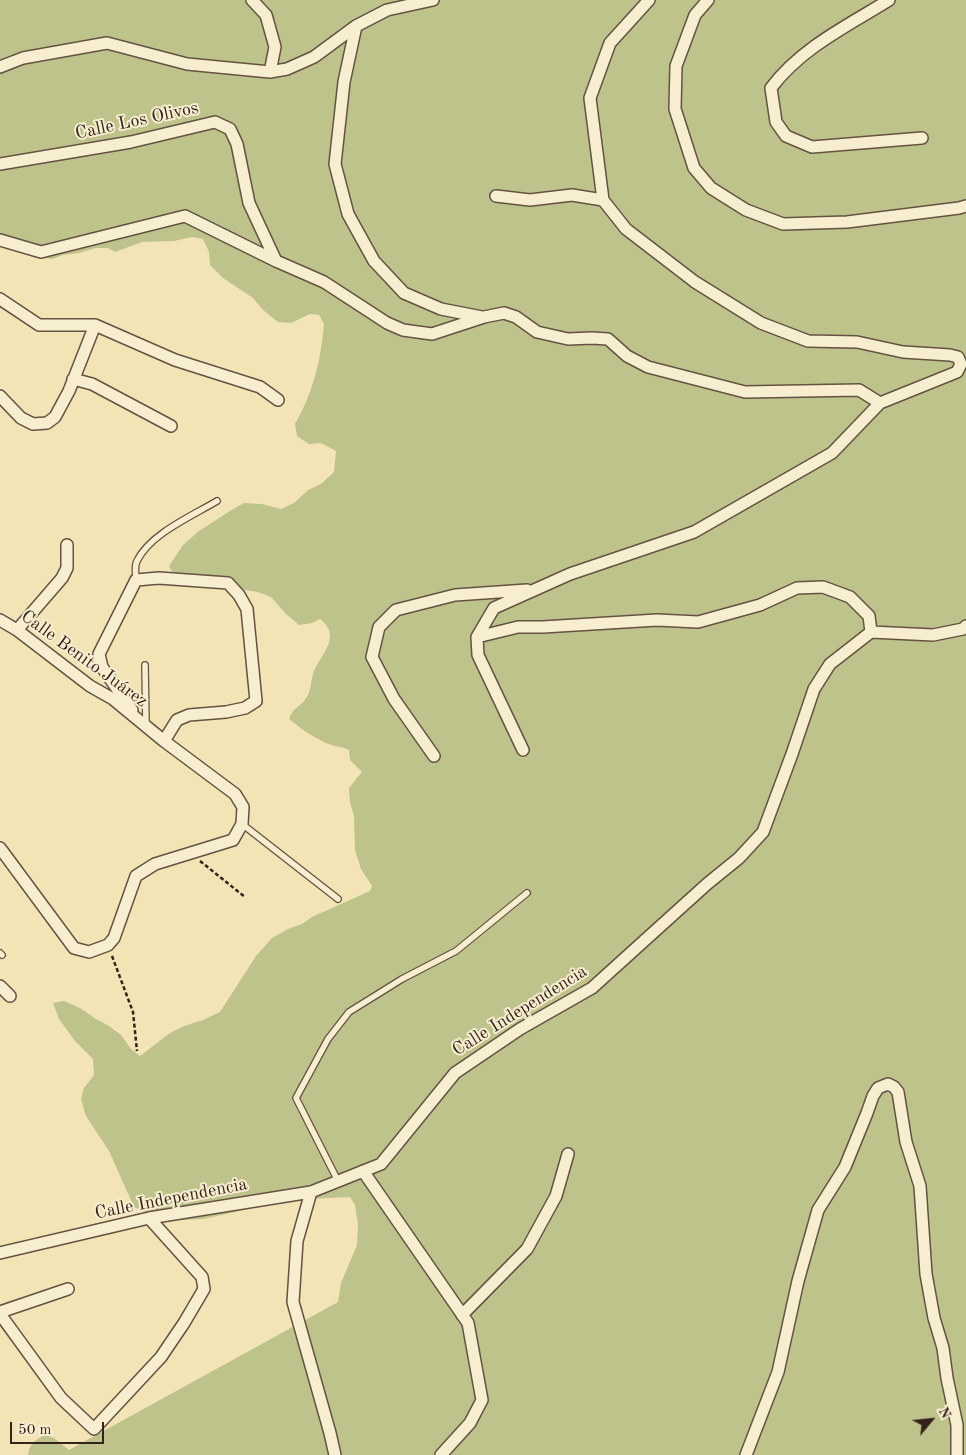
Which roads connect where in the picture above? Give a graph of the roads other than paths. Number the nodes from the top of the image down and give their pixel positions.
1 (252, 0) edge
2 (433, 0) edge
3 (649, 0) edge
4 (708, 0) edge
5 (888, 0) edge
6 (356, 26) junction
7 (0, 67) edge
8 (270, 72) junction
9 (922, 138) dead end
10 (0, 164) edge
11 (496, 196) dead end
12 (603, 200) junction
13 (966, 206) edge
14 (0, 240) edge
15 (276, 261) junction
16 (0, 299) edge
17 (484, 317) junction
18 (95, 325) junction
19 (73, 379) junction
20 (0, 396) edge
21 (278, 400) dead end
22 (880, 403) junction
23 (171, 426) dead end
24 (217, 501) dead end
25 (67, 545) dead end
26 (136, 580) junction
27 (536, 589) junction
28 (0, 620) edge
29 (966, 626) edge
30 (17, 630) junction
31 (871, 632) junction
32 (477, 637) junction
33 (145, 665) dead end
34 (144, 725) junction
35 (164, 742) junction
36 (523, 750) dead end
37 (434, 756) dead end
38 (242, 824) junction
39 (0, 848) edge
40 (527, 892) dead end
41 (338, 899) dead end
42 (0, 986) edge
43 (10, 996) dead end
44 (568, 1154) dead end
45 (363, 1171) junction
46 (338, 1181) junction
47 (311, 1192) junction
48 (149, 1218) junction
49 (0, 1253) edge
50 (68, 1289) dead end
51 (0, 1313) edge
52 (462, 1315) junction
53 (334, 1455) edge
54 (441, 1455) edge
55 (746, 1455) edge
56 (957, 1455) edge

1 - 8 street
2 - 6 street
3 - 12 street
4 - 13 street
5 - 9 street
6 - 8 street
6 - 17 street
7 - 8 street
10 - 15 street, Calle Los Olivos
11 - 12 street
12 - 22 street
14 - 15 street
15 - 17 street
16 - 18 street
17 - 22 street
18 - 19 street
18 - 21 street
19 - 20 street
19 - 23 street
22 - 27 street
24 - 26 lane
25 - 30 street
26 - 34 street
26 - 35 street
27 - 32 street
27 - 37 street
28 - 30 street, Calle Benito Juárez
29 - 31 street
30 - 34 street, Calle Benito Juárez
31 - 32 street
31 - 45 street, Calle Independencia
32 - 36 street
33 - 34 lane
34 - 35 street
35 - 38 street
38 - 39 street
38 - 41 lane
40 - 46 lane
42 - 43 street
44 - 52 street
45 - 46 street, Calle Independencia
45 - 52 street
46 - 47 street, Calle Independencia
47 - 48 street, Calle Independencia
47 - 53 street
48 - 49 street, Calle Independencia
48 - 51 street
50 - 51 street
52 - 54 street
55 - 56 street

